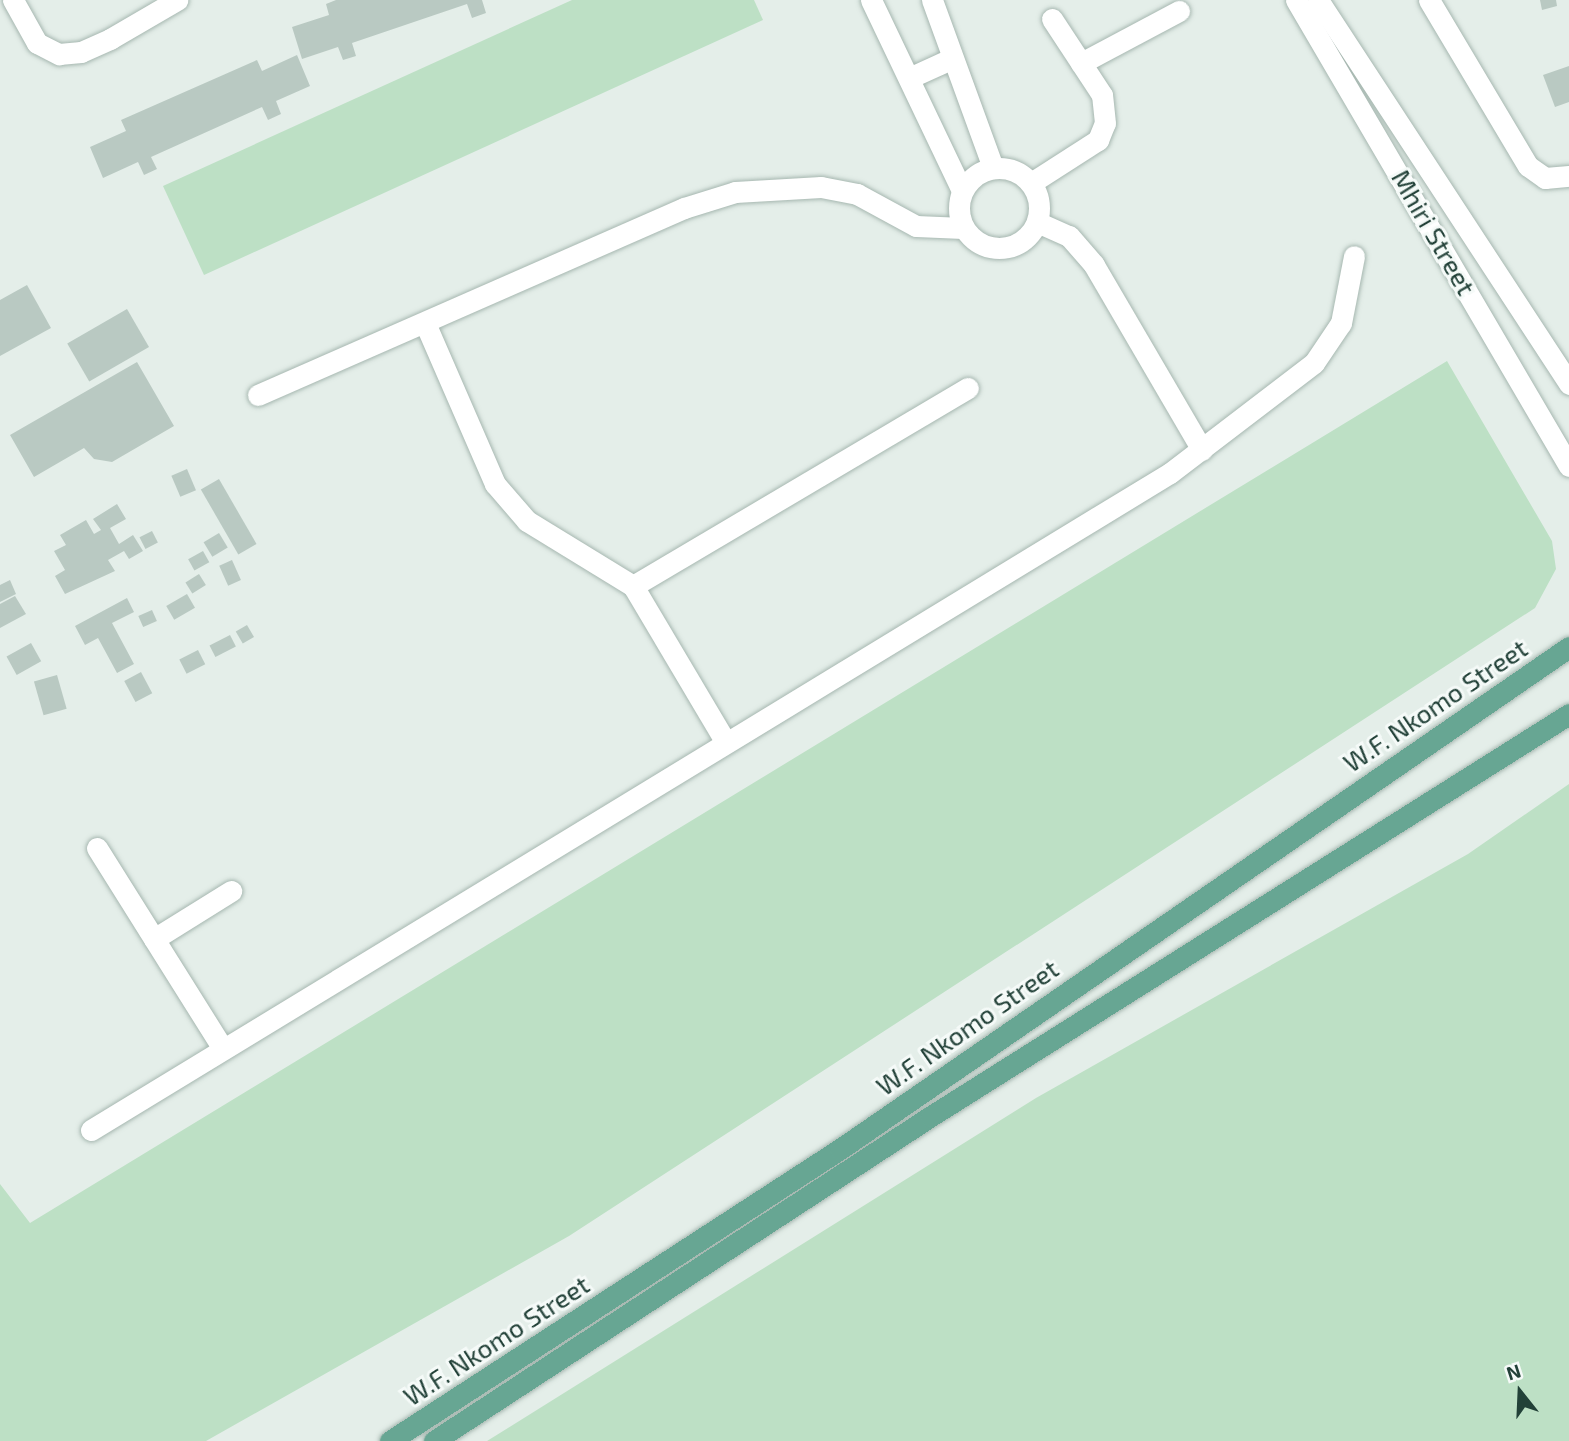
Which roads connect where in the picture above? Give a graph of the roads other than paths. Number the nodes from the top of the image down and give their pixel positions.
1 (13, 0) edge
2 (177, 0) edge
3 (871, 0) edge
4 (932, 0) edge
5 (1296, 0) edge
6 (1318, 0) edge
7 (1429, 0) edge
8 (1179, 11) dead end
9 (1052, 19) dead end
10 (953, 58) junction
11 (1081, 63) junction
12 (909, 78) junction
13 (993, 168) junction
14 (1569, 176) edge
15 (1031, 183) junction
16 (962, 191) junction
17 (1037, 222) junction
18 (963, 228) junction
19 (1353, 256) dead end
20 (425, 323) junction
21 (1569, 384) edge
22 (968, 388) dead end
23 (258, 395) dead end
24 (1202, 450) junction
25 (1569, 466) edge
26 (633, 586) junction
27 (1569, 647) edge
28 (1569, 714) edge
29 (725, 741) junction
30 (97, 849) dead end
31 (231, 891) dead end
32 (154, 939) junction
33 (223, 1049) junction
34 (91, 1130) dead end
35 (390, 1441) edge
36 (434, 1441) edge

1 - 2 street
3 - 12 street
4 - 10 street
5 - 25 street, Mhiri Street
6 - 21 street, Mhiri Street
7 - 14 street
8 - 11 street
9 - 11 street
10 - 12 street
10 - 13 street
11 - 15 street
12 - 16 street
13 - 15 street
13 - 16 street
15 - 17 street
16 - 18 street
17 - 18 street
17 - 24 street
18 - 20 street
19 - 24 street
20 - 23 street
20 - 26 street
22 - 26 street
24 - 29 street
26 - 29 street
27 - 35 main road, W.F. Nkomo Street
28 - 36 main road, W.F. Nkomo Street
29 - 33 street
30 - 32 street
31 - 32 street
32 - 33 street
33 - 34 street

